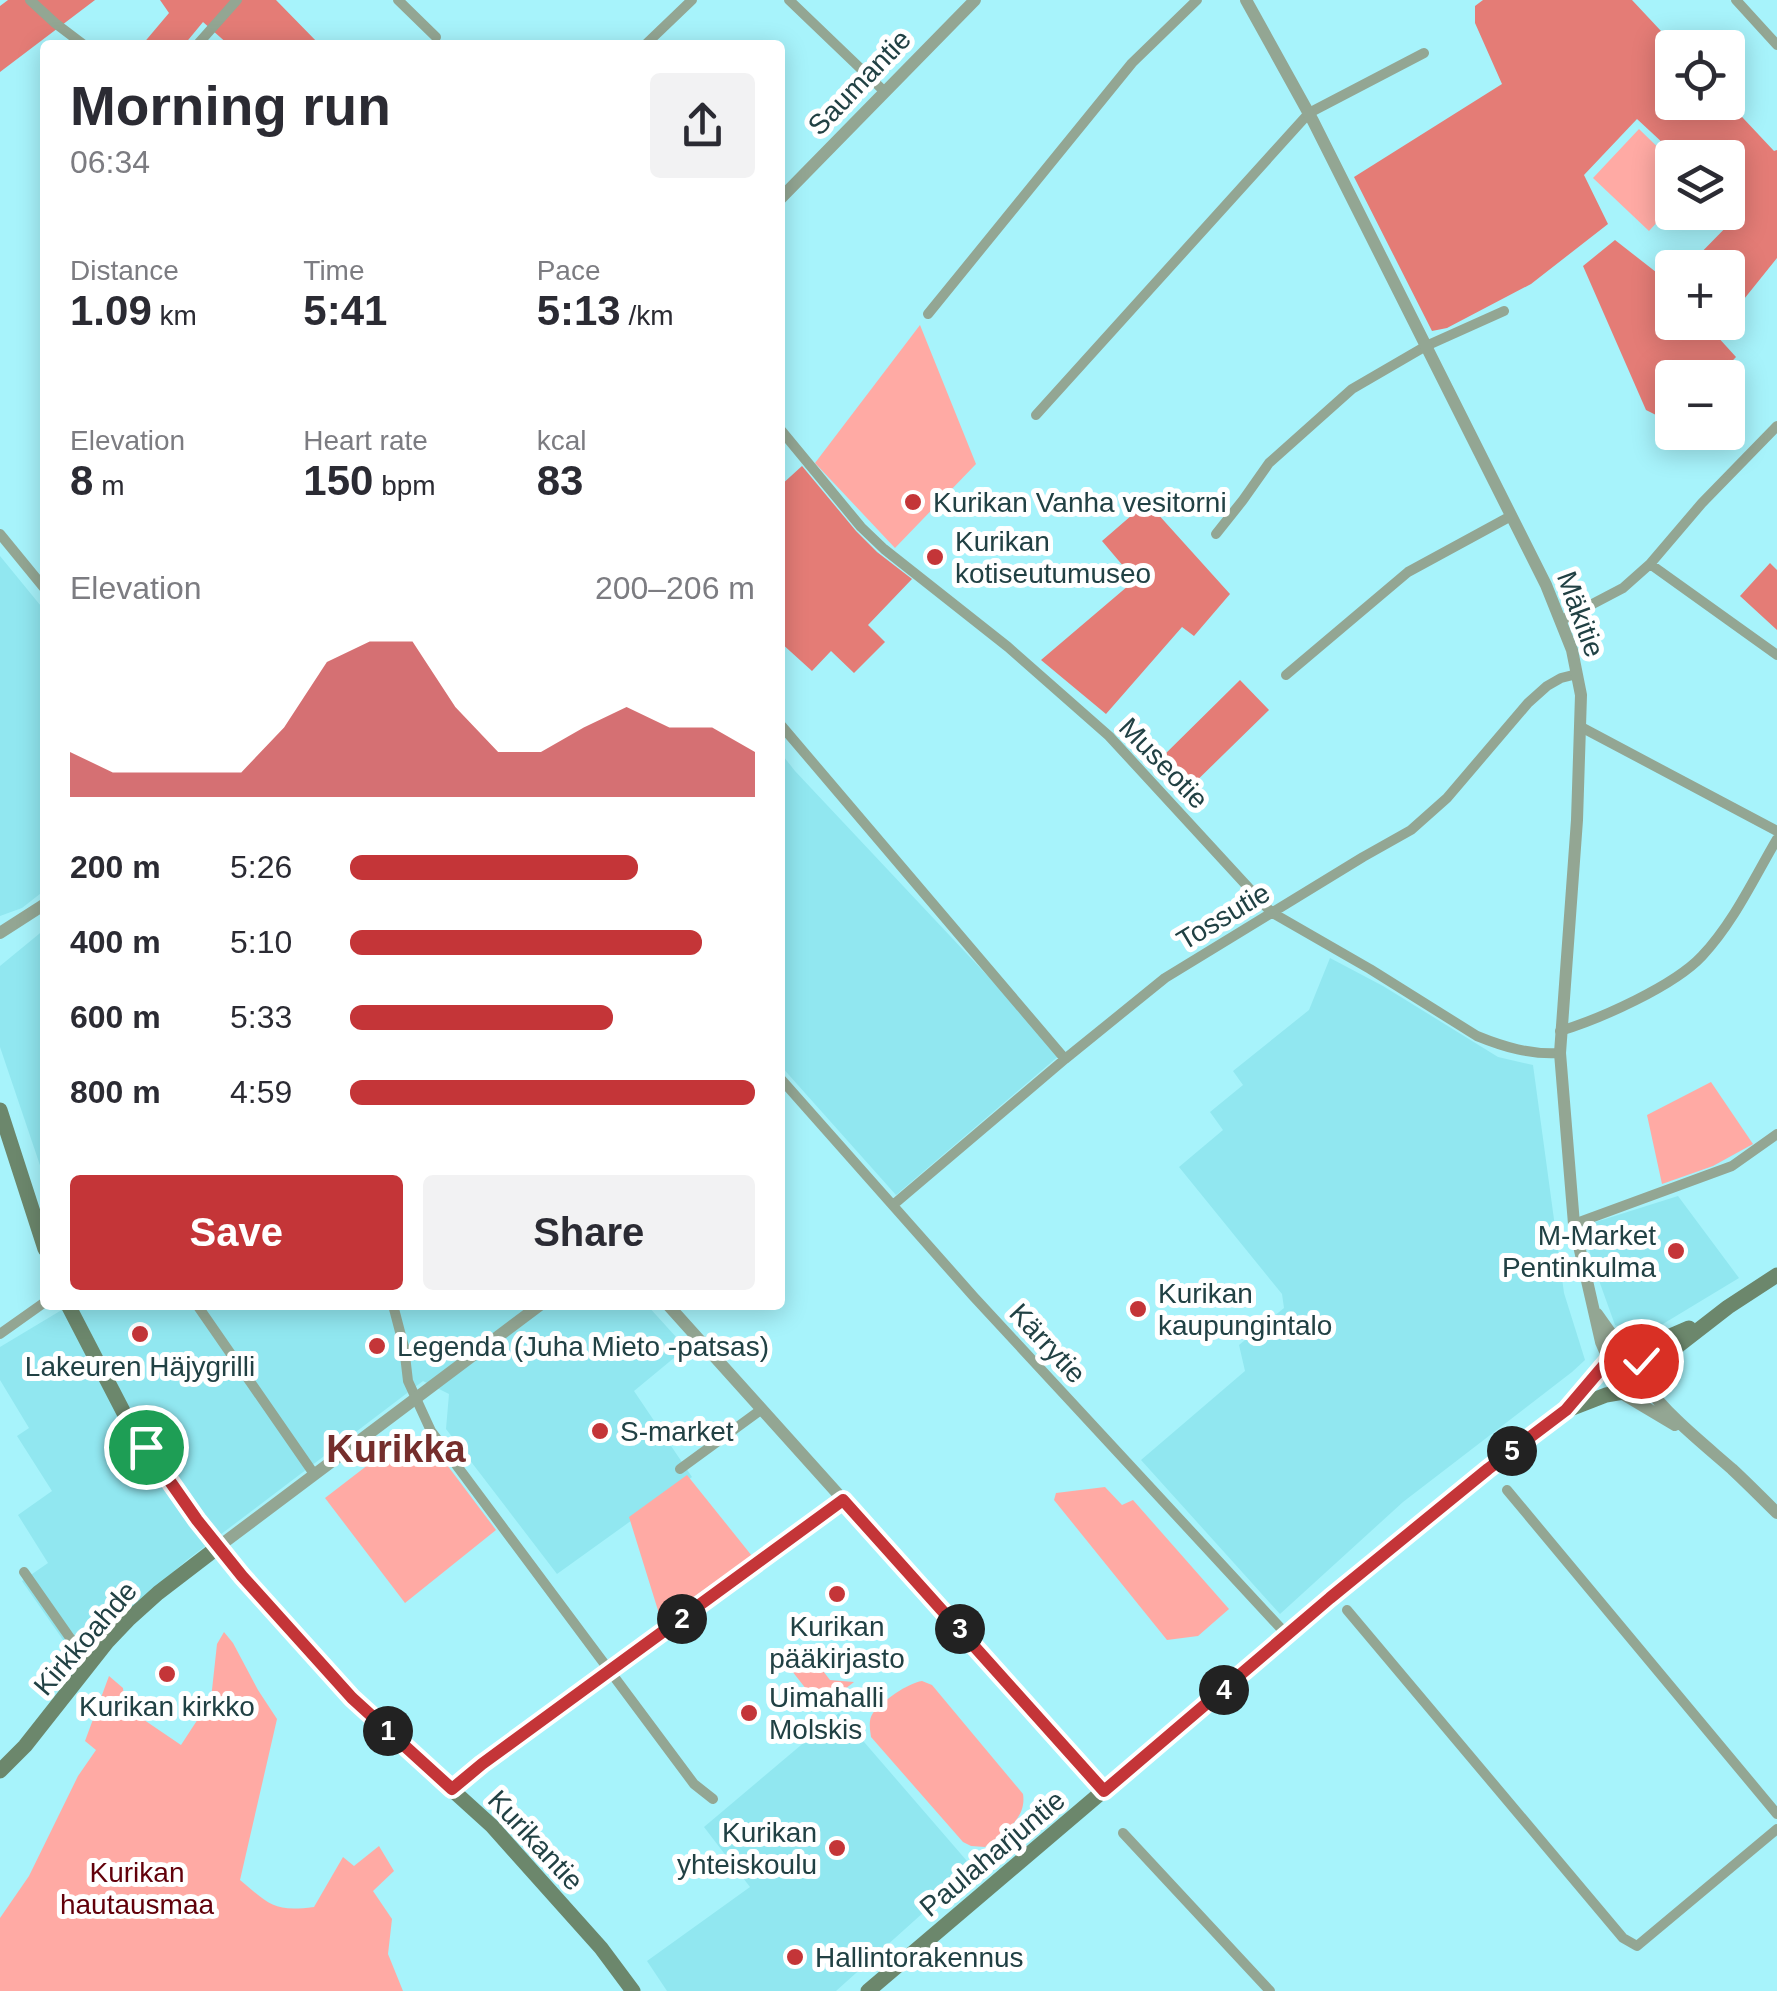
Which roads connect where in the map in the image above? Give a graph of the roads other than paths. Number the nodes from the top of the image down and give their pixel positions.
1 (30, 0) edge
2 (237, 0) edge
3 (398, 0) edge
4 (692, 0) edge
5 (789, 0) edge
6 (974, 0) edge
7 (1197, 0) edge
8 (1246, 0) edge
9 (1736, 0) edge
10 (436, 37) dead end
11 (77, 40) edge
12 (201, 40) edge
13 (650, 40) edge
14 (1777, 44) edge
15 (1424, 53) dead end
16 (884, 92) junction
17 (1309, 113) junction
18 (785, 194) edge
19 (1504, 311) dead end
20 (928, 314) dead end
21 (1426, 346) junction
22 (1036, 415) dead end
23 (1777, 426) edge
24 (785, 435) edge
25 (1511, 516) junction
26 (0, 534) edge
27 (1216, 534) dead end
28 (1650, 564) junction
29 (40, 584) edge
30 (1562, 620) junction
31 (1777, 655) edge
32 (1577, 674) junction
33 (1286, 676) dead end
34 (1581, 727) junction
35 (785, 730) edge
36 (1777, 835) edge
37 (40, 907) edge
38 (1271, 912) junction
39 (0, 933) edge
40 (1560, 1032) junction
41 (1560, 1053) junction
42 (1064, 1059) junction
43 (785, 1084) edge
44 (0, 1110) edge
45 (1777, 1134) edge
46 (892, 1205) junction
47 (1574, 1224) junction
48 (40, 1234) edge
49 (1777, 1275) edge
50 (40, 1306) edge
51 (1728, 1308) junction
52 (71, 1310) edge
53 (200, 1310) edge
54 (394, 1310) edge
55 (533, 1310) edge
56 (672, 1310) edge
57 (0, 1334) edge
58 (1617, 1357) junction
59 (1643, 1380) junction
60 (1620, 1393) junction
61 (415, 1398) junction
62 (762, 1410) junction
63 (1566, 1410) junction
64 (1686, 1430) junction
65 (680, 1469) dead end
66 (314, 1474) junction
67 (1507, 1490) dead end
68 (843, 1500) junction
69 (1777, 1512) edge
70 (218, 1547) junction
71 (24, 1572) dead end
72 (1347, 1610) dead end
73 (1288, 1636) junction
74 (89, 1665) junction
75 (610, 1672) junction
76 (0, 1771) edge
77 (452, 1789) junction
78 (1104, 1791) junction
79 (713, 1799) dead end
80 (1777, 1814) edge
81 (1777, 1830) edge
82 (1124, 1833) dead end
83 (871, 1990) edge
84 (633, 1991) edge
85 (1270, 1991) edge

1 - 11 street
2 - 12 street
3 - 10 street
4 - 13 street
5 - 16 street
6 - 16 street, Saumantie
7 - 20 street
8 - 17 street, Mäkitie
9 - 14 street
15 - 17 street
16 - 18 street, Saumantie
17 - 21 street, Mäkitie
17 - 22 street
19 - 21 street
21 - 25 street, Mäkitie
21 - 27 street
23 - 28 street
24 - 38 street, Museotie
25 - 30 street, Mäkitie
25 - 33 street
26 - 29 street
28 - 30 street
28 - 31 street
30 - 32 street, Mäkitie
32 - 34 street, Mäkitie
32 - 38 street, Tossutie
34 - 36 street
34 - 40 street, Mäkitie
35 - 42 street
36 - 40 street
37 - 39 street
38 - 41 street, Museotie
38 - 42 street, Tossutie
40 - 41 street, Mäkitie
41 - 47 street, Mäkitie
42 - 46 street, Tossutie
43 - 46 street, Kärrytie
44 - 48 main road
45 - 47 street
46 - 73 street, Kärrytie
47 - 58 street, Mäkitie
49 - 51 main road, Paulaharjuntie
50 - 57 street
51 - 58 main road, Paulaharjuntie
51 - 59 main road, Paulaharjuntie
52 - 70 main road, Kurikantie
53 - 66 street
54 - 61 street
55 - 61 street
56 - 62 street
58 - 59 main road
58 - 60 main road
58 - 63 main road, Paulaharjuntie
59 - 60 main road
59 - 64 street
60 - 63 main road, Paulaharjuntie
60 - 64 street
61 - 66 street
61 - 75 street
62 - 65 street
62 - 68 street
63 - 73 main road, Paulaharjuntie
64 - 69 street
66 - 70 street
67 - 80 street
68 - 75 street
68 - 78 street
70 - 74 main road, Kirkkoahde
70 - 77 main road, Kurikantie
71 - 74 street
72 - 81 street
73 - 78 main road, Paulaharjuntie
74 - 76 main road, Kirkkoahde
75 - 77 street
75 - 79 street
77 - 84 main road, Kurikantie
78 - 83 main road, Paulaharjuntie
82 - 85 street

